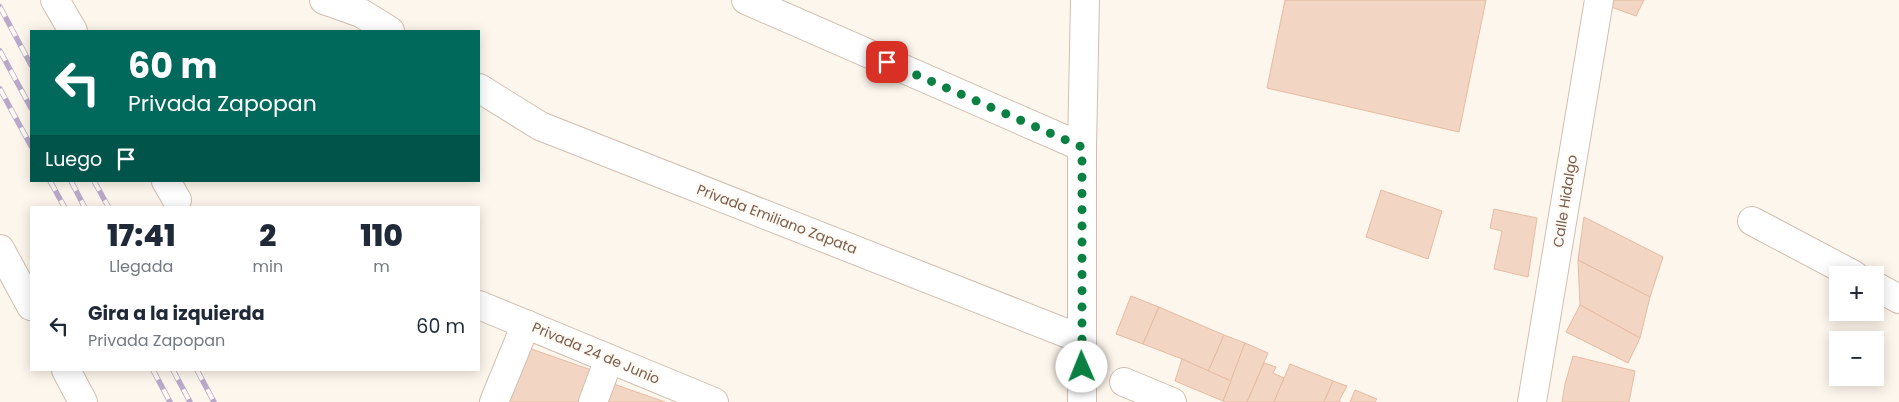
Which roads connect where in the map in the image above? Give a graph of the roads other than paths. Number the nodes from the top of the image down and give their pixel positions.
1 (55, 0) edge
2 (324, 0) edge
3 (746, 0) edge
4 (1085, 0) edge
5 (1599, 0) edge
6 (72, 30) edge
7 (388, 30) edge
8 (480, 89) edge
9 (1082, 147) junction
10 (1752, 222) dead end
11 (0, 249) edge
12 (1837, 266) edge
13 (1884, 291) edge
14 (1899, 299) edge
15 (30, 304) edge
16 (480, 305) edge
17 (526, 324) junction
18 (1081, 339) junction
19 (610, 359) junction
20 (67, 371) edge
21 (1124, 382) dead end
22 (83, 402) edge
23 (494, 402) edge
24 (593, 402) edge
25 (714, 402) edge
26 (1082, 402) edge
27 (1172, 402) edge
28 (1532, 402) edge

1 - 6 street
2 - 7 street
3 - 9 street
4 - 9 street
5 - 28 street, Calle Hidalgo
8 - 18 street, Privada Emiliano Zapata
9 - 18 street
10 - 12 street
11 - 15 street
13 - 14 street
16 - 17 street, Privada 24 de Junio
17 - 19 street, Privada 24 de Junio
17 - 23 street
18 - 26 street
19 - 24 street
19 - 25 street, Privada 24 de Junio
20 - 22 street
21 - 27 street

